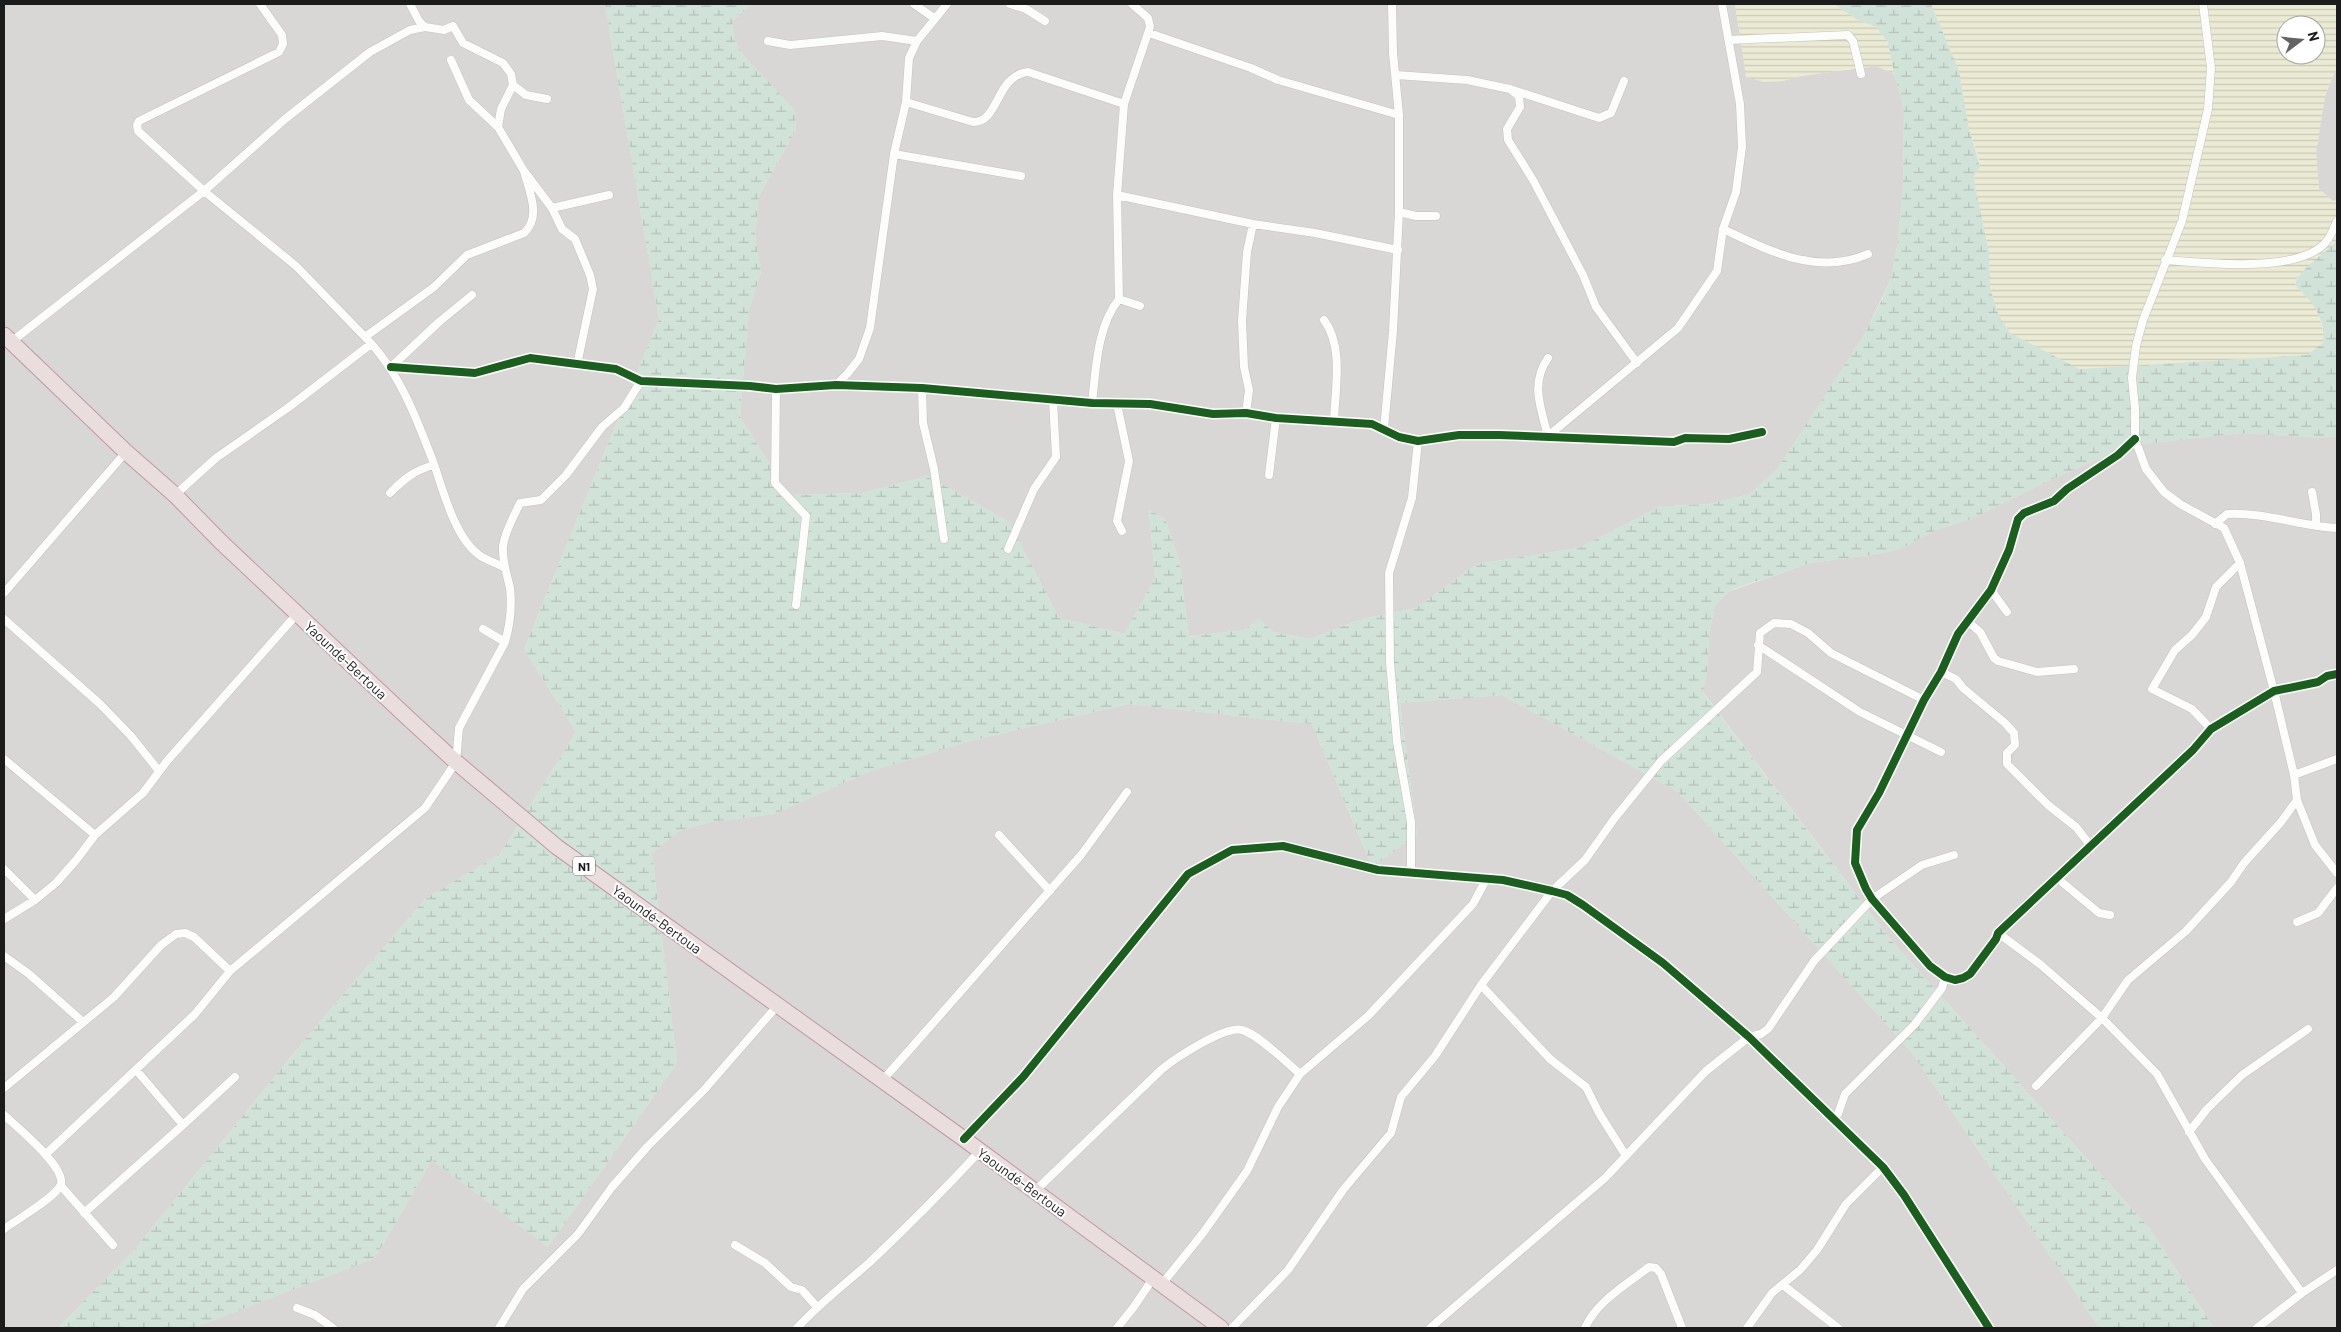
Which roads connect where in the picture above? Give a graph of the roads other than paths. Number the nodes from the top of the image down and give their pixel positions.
1 (410, 4) edge
2 (914, 4) edge
3 (946, 4) edge
4 (1010, 4) edge
5 (1132, 4) edge
6 (1392, 4) edge
7 (1722, 4) edge
8 (2203, 4) edge
9 (262, 5) edge
10 (934, 18) junction
11 (1045, 21) dead end
12 (425, 27) junction
13 (1149, 33) junction
14 (1729, 40) junction
15 (768, 41) dead end
16 (917, 41) junction
17 (451, 60) dead end
18 (1861, 74) dead end
19 (1396, 76) junction
20 (1624, 81) dead end
21 (513, 85) junction
22 (1510, 89) junction
23 (547, 99) dead end
24 (906, 102) junction
25 (1124, 104) junction
26 (1399, 114) junction
27 (498, 127) junction
28 (894, 154) junction
29 (524, 171) junction
30 (1021, 176) dead end
31 (204, 191) junction
32 (609, 195) dead end
33 (1117, 195) junction
34 (552, 208) junction
35 (1399, 212) junction
36 (1436, 216) dead end
37 (2337, 221) edge
38 (1254, 224) junction
39 (1723, 230) junction
40 (1398, 250) junction
41 (1868, 254) dead end
42 (2165, 260) junction
43 (472, 295) dead end
44 (1119, 299) junction
45 (1140, 306) dead end
46 (1324, 320) dead end
47 (365, 337) junction
48 (7, 338) edge
49 (371, 344) junction
50 (1548, 358) dead end
51 (1637, 363) junction
52 (577, 365) junction
53 (391, 367) junction
54 (640, 381) junction
55 (836, 385) junction
56 (922, 388) junction
57 (776, 389) junction
58 (1053, 399) junction
59 (1092, 403) junction
60 (1117, 404) junction
61 (1246, 413) junction
62 (1276, 418) junction
63 (1334, 421) junction
64 (1384, 429) junction
65 (1762, 432) dead end
66 (1548, 436) junction
67 (2135, 440) junction
68 (1418, 441) junction
69 (126, 452) junction
70 (434, 465) junction
71 (1269, 475) dead end
72 (2312, 492) dead end
73 (390, 493) dead end
74 (175, 495) junction
75 (2215, 524) junction
76 (2316, 526) junction
77 (2337, 528) edge
78 (1122, 531) dead end
79 (944, 539) dead end
80 (1008, 549) dead end
81 (2240, 563) junction
82 (503, 567) junction
83 (1991, 590) junction
84 (4, 593) edge
85 (796, 605) dead end
86 (2007, 612) dead end
87 (297, 614) junction
88 (4, 619) edge
89 (1968, 621) junction
90 (483, 629) dead end
91 (505, 642) junction
92 (1758, 645) junction
93 (2074, 669) dead end
94 (1941, 672) junction
95 (2337, 674) edge
96 (2274, 691) junction
97 (1924, 700) junction
98 (2212, 729) junction
99 (1908, 734) junction
100 (1941, 752) dead end
101 (4, 759) edge
102 (2337, 759) edge
103 (456, 762) junction
104 (159, 771) junction
105 (2294, 775) junction
106 (1127, 792) dead end
107 (2297, 800) junction
108 (95, 835) junction
109 (999, 836) dead end
110 (2090, 845) junction
111 (1954, 855) dead end
112 (4, 869) edge
113 (2337, 873) edge
114 (1411, 874) junction
115 (1487, 878) junction
116 (2057, 878) junction
117 (2337, 888) edge
118 (1552, 890) junction
119 (1050, 891) junction
120 (1872, 899) junction
121 (35, 900) junction
122 (2110, 915) dead end
123 (4, 919) edge
124 (2297, 922) dead end
125 (1998, 933) junction
126 (4, 956) edge
127 (230, 971) junction
128 (1944, 977) junction
129 (1480, 985) junction
130 (777, 1006) junction
131 (2102, 1018) junction
132 (83, 1022) junction
133 (2308, 1029) dead end
134 (1749, 1037) junction
135 (137, 1070) junction
136 (1300, 1074) junction
137 (235, 1077) dead end
138 (882, 1081) junction
139 (2036, 1086) dead end
140 (4, 1088) edge
141 (4, 1115) edge
142 (1833, 1118) junction
143 (183, 1125) junction
144 (2188, 1132) junction
145 (964, 1139) junction
146 (980, 1150) junction
147 (46, 1154) junction
148 (1626, 1156) junction
149 (1884, 1167) junction
150 (61, 1186) junction
151 (1035, 1191) junction
152 (84, 1213) junction
153 (4, 1229) edge
154 (112, 1245) dead end
155 (736, 1245) dead end
156 (2337, 1270) edge
157 (1158, 1280) junction
158 (1784, 1285) junction
159 (2302, 1293) junction
160 (817, 1307) junction
161 (298, 1308) dead end
162 (333, 1328) edge
163 (499, 1328) edge
164 (797, 1328) edge
165 (1117, 1328) edge
166 (1221, 1328) edge
167 (1232, 1328) edge
168 (1430, 1328) edge
169 (1585, 1328) edge
170 (1682, 1328) edge
171 (1747, 1328) edge
172 (1838, 1328) edge
173 (1989, 1328) edge
174 (2257, 1328) edge

1 - 12 street
2 - 10 street
3 - 10 street
4 - 11 street
5 - 13 street
6 - 19 street
7 - 14 street
8 - 42 street
9 - 31 street
10 - 16 street
12 - 21 street
12 - 31 street
13 - 25 street
13 - 26 street
14 - 18 street
14 - 39 street
15 - 16 street
16 - 24 street
17 - 27 street
19 - 22 street
19 - 26 street
20 - 22 street
21 - 23 street
21 - 27 street
22 - 51 street
24 - 25 street
24 - 28 street
25 - 33 street
26 - 35 street
27 - 29 street
28 - 30 street
28 - 55 street
29 - 34 street
29 - 47 street
31 - 47 street
31 - 48 street
32 - 34 street
33 - 38 street
33 - 44 street
34 - 52 street
35 - 36 street
35 - 40 street
37 - 42 street
38 - 40 street
38 - 61 street
39 - 41 street
39 - 51 street
40 - 64 street
42 - 67 street
43 - 53 street
44 - 45 street
44 - 59 street
46 - 63 street
47 - 49 street
48 - 69 highway, Yaoundé-Bertoua / N1
49 - 53 street
49 - 74 street
50 - 66 street
51 - 66 street
52 - 53 street
52 - 54 street
53 - 70 street
54 - 57 street
54 - 82 street
55 - 56 street
55 - 57 street
56 - 58 street
56 - 79 street
57 - 85 street
58 - 59 street
58 - 80 street
59 - 60 street
60 - 61 street
60 - 78 street
61 - 62 street
62 - 63 street
62 - 71 street
63 - 64 street
64 - 68 street
65 - 66 street
66 - 68 street
67 - 75 street
67 - 83 street
68 - 114 street
69 - 74 highway, Yaoundé-Bertoua / N1
69 - 84 street
70 - 73 street
70 - 82 street
72 - 76 street
74 - 87 highway, Yaoundé-Bertoua / N1
75 - 76 street
75 - 81 street
76 - 77 street
81 - 96 street
81 - 98 street
82 - 91 street
83 - 86 street
83 - 89 street
87 - 103 highway, Yaoundé-Bertoua / N1
87 - 104 street
88 - 104 street
89 - 93 street
89 - 94 street
90 - 91 street
91 - 103 street
92 - 97 street
92 - 99 street
92 - 118 street
94 - 97 street
94 - 110 street
95 - 96 street
96 - 98 street
96 - 105 street
97 - 99 street
98 - 110 street
99 - 100 street
99 - 120 street
101 - 108 street
102 - 105 street
103 - 127 street
103 - 130 highway, Yaoundé-Bertoua / N1
104 - 108 street
105 - 107 street
106 - 119 street
107 - 113 street
107 - 131 street
108 - 121 street
109 - 119 street
110 - 116 street
111 - 120 street
112 - 121 street
114 - 115 street
114 - 145 street
115 - 118 street
115 - 136 street
116 - 122 street
116 - 125 street
117 - 124 street
118 - 129 street
118 - 134 street
119 - 138 street
120 - 128 street
120 - 134 street
121 - 123 street
125 - 128 street
125 - 131 street
126 - 132 street
127 - 132 street
127 - 135 street
128 - 142 street
129 - 148 street
129 - 167 street
130 - 138 highway, Yaoundé-Bertoua / N1
130 - 163 street
131 - 139 street
131 - 144 street
132 - 140 street
133 - 144 street
134 - 142 street
134 - 148 street
135 - 143 street
135 - 147 street
136 - 151 street
136 - 157 street
137 - 143 street
138 - 145 highway, Yaoundé-Bertoua / N1
141 - 147 street
142 - 149 street
143 - 152 street
144 - 159 street
145 - 146 highway, Yaoundé-Bertoua / N1
146 - 151 highway, Yaoundé-Bertoua / N1
146 - 160 street
147 - 150 street
148 - 168 street
149 - 158 street
149 - 173 street
150 - 152 street
150 - 153 street
151 - 157 highway, Yaoundé-Bertoua / N1
152 - 154 street
155 - 160 street
156 - 159 street
157 - 165 street
157 - 166 highway, Yaoundé-Bertoua / N1
158 - 171 street
158 - 172 street
159 - 174 street
160 - 164 street
161 - 162 street
169 - 170 street

